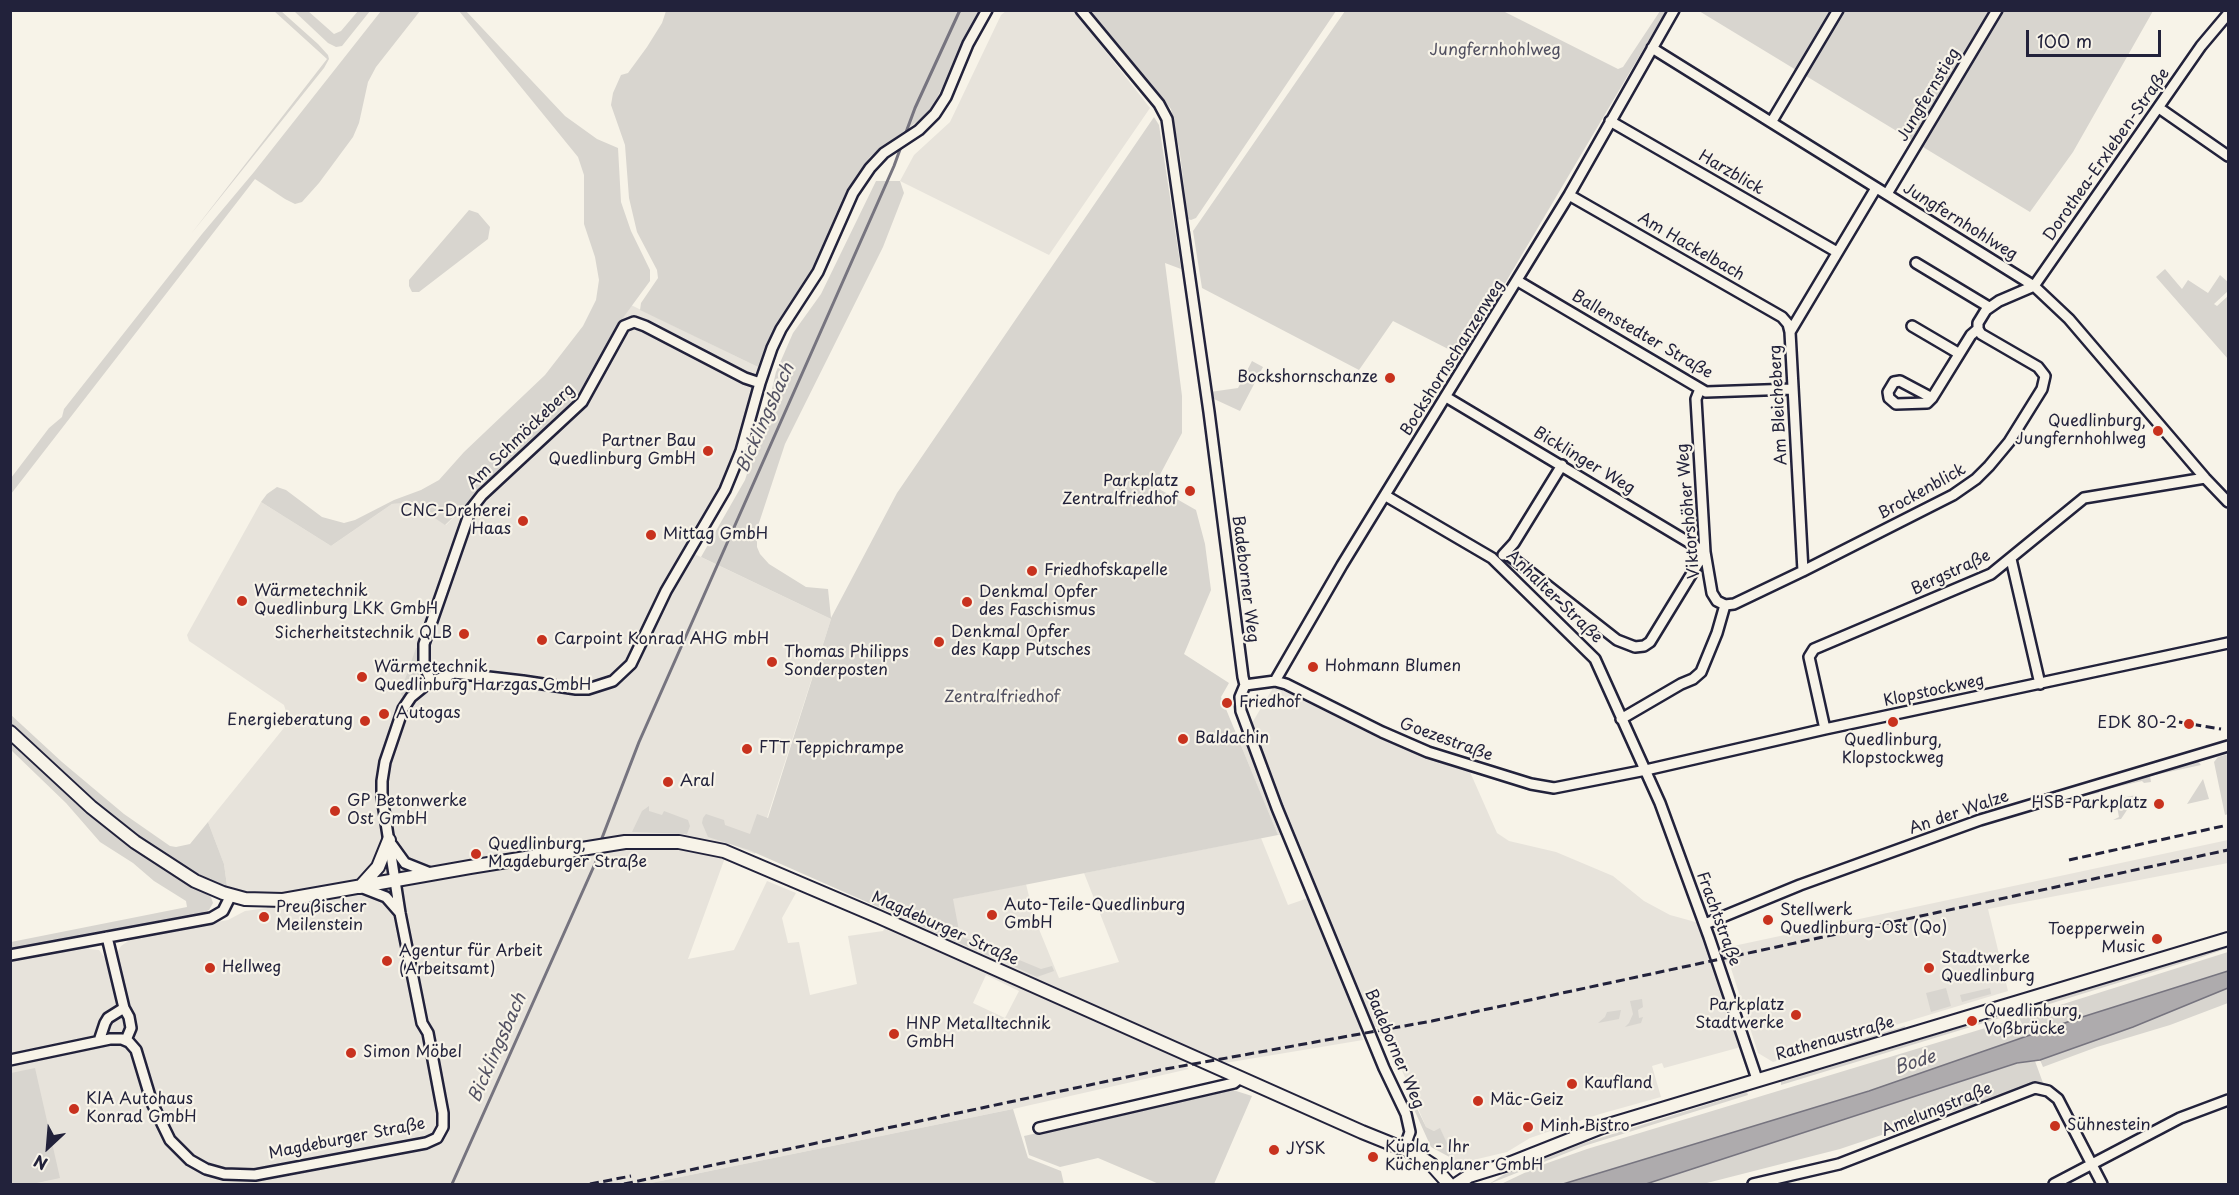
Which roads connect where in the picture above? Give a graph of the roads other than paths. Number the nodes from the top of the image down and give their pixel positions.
1 (987, 10) edge
2 (1082, 10) edge
3 (1674, 10) edge
4 (1838, 10) edge
5 (1997, 10) edge
6 (2229, 14) edge
7 (1652, 48) junction
8 (2159, 108) junction
9 (1611, 121) junction
10 (1772, 121) junction
11 (2229, 156) edge
12 (1876, 188) junction
13 (1887, 194) junction
14 (1569, 195) junction
15 (1837, 252) junction
16 (1916, 263) dead end
17 (1518, 281) junction
18 (2034, 286) junction
19 (1989, 307) junction
20 (1912, 326) dead end
21 (1978, 329) junction
22 (1790, 332) junction
23 (1958, 353) junction
24 (760, 383) junction
25 (1700, 388) junction
26 (1793, 389) junction
27 (1446, 397) junction
28 (1932, 398) dead end
29 (1562, 465) junction
30 (2205, 478) junction
31 (1386, 496) junction
32 (2229, 502) edge
33 (1705, 552) junction
34 (1506, 553) junction
35 (1492, 558) junction
36 (2011, 558) junction
37 (1803, 572) junction
38 (1725, 605) junction
39 (2229, 643) edge
40 (431, 681) junction
41 (1275, 681) junction
42 (2040, 684) junction
43 (1245, 685) junction
44 (1621, 719) junction
45 (1824, 729) junction
46 (10, 732) edge
47 (2229, 746) edge
48 (1646, 770) junction
49 (389, 840) junction
50 (433, 873) junction
51 (395, 881) junction
52 (360, 887) junction
53 (231, 896) junction
54 (400, 912) junction
55 (1705, 924) junction
56 (107, 937) junction
57 (2229, 939) edge
58 (10, 955) edge
59 (124, 1008) junction
60 (126, 1040) junction
61 (99, 1041) junction
62 (10, 1060) edge
63 (1240, 1078) junction
64 (1757, 1079) junction
65 (2229, 1100) edge
66 (1039, 1128) dead end
67 (1404, 1149) junction
68 (2092, 1164) junction
69 (1795, 1180) edge
70 (1449, 1185) edge
71 (1457, 1185) edge
72 (1753, 1185) edge
73 (2054, 1185) edge
74 (2102, 1185) edge

1 - 24 street
2 - 43 street, Badeborner Weg
3 - 7 street, Bockshornschanzenweg
4 - 10 street
5 - 13 street, Jungfernstieg
6 - 8 street, Dorothea-Erxleben-Straße
7 - 9 street, Bockshornschanzenweg
7 - 10 street, Jungfernhohlweg
8 - 11 street
8 - 18 street, Dorothea-Erxleben-Straße
9 - 14 street, Bockshornschanzenweg
9 - 15 street, Harzblick
10 - 12 street, Jungfernhohlweg
12 - 13 street, Jungfernhohlweg
12 - 15 street, Am Bleicheberg
13 - 18 street, Jungfernhohlweg
14 - 17 street, Bockshornschanzenweg
14 - 22 street, Am Hackelbach
15 - 22 street, Am Bleicheberg
16 - 19 street
17 - 25 street, Ballenstedter Straße
17 - 27 street, Bockshornschanzenweg
18 - 19 street
18 - 30 street, Jungfernhohlweg
19 - 21 street
20 - 23 street
21 - 23 street
21 - 37 street, Brockenblick
22 - 26 street, Am Bleicheberg
23 - 28 street
24 - 40 street
24 - 40 street, Am Schmöckeberg
25 - 26 street, Ballenstedter Straße
25 - 33 street, Viktorshöher Weg
26 - 37 street, Am Bleicheberg
27 - 29 street, Bicklinger Weg
27 - 31 street, Bockshornschanzenweg
29 - 33 street, Bicklinger Weg
29 - 34 street
30 - 32 street
30 - 36 street, Bergstraße
31 - 35 street, Anhalter Straße
31 - 41 street, Bockshornschanzenweg
33 - 34 street
33 - 38 street, Viktorshöher Weg
34 - 35 street
35 - 44 street, Anhalter Straße
36 - 42 street
36 - 45 street, Bergstraße
37 - 38 street, Brockenblick
38 - 44 street
39 - 42 street, Klopstockweg
40 - 49 street
41 - 43 street, Goezestraße
41 - 48 street, Goezestraße
42 - 45 street, Klopstockweg
43 - 67 street, Badeborner Weg
44 - 48 street, Anhalter Straße
45 - 48 street, Klopstockweg
46 - 53 main road, Magdeburger Straße
47 - 55 street, An der Walze
48 - 55 street, Frachtstraße
49 - 50 street
49 - 51 street
49 - 52 main road
50 - 51 main road, Magdeburger Straße
50 - 63 main road, Magdeburger Straße
51 - 52 main road, Magdeburger Straße
51 - 54 street, Magdeburger Straße
52 - 53 main road, Magdeburger Straße
52 - 54 street
53 - 56 street
54 - 60 street, Magdeburger Straße
55 - 64 street, Frachtstraße
56 - 58 street
56 - 59 street
57 - 64 main road, Rathenaustraße
59 - 60 street
59 - 61 street
60 - 61 street
61 - 62 street
63 - 66 street
63 - 67 main road, Magdeburger Straße
64 - 71 main road, Rathenaustraße
65 - 68 street
67 - 70 main road, Magdeburger Straße
68 - 69 street, Amelungstraße
68 - 73 street
68 - 74 street, Amelungstraße
69 - 72 street, Amelungstraße

